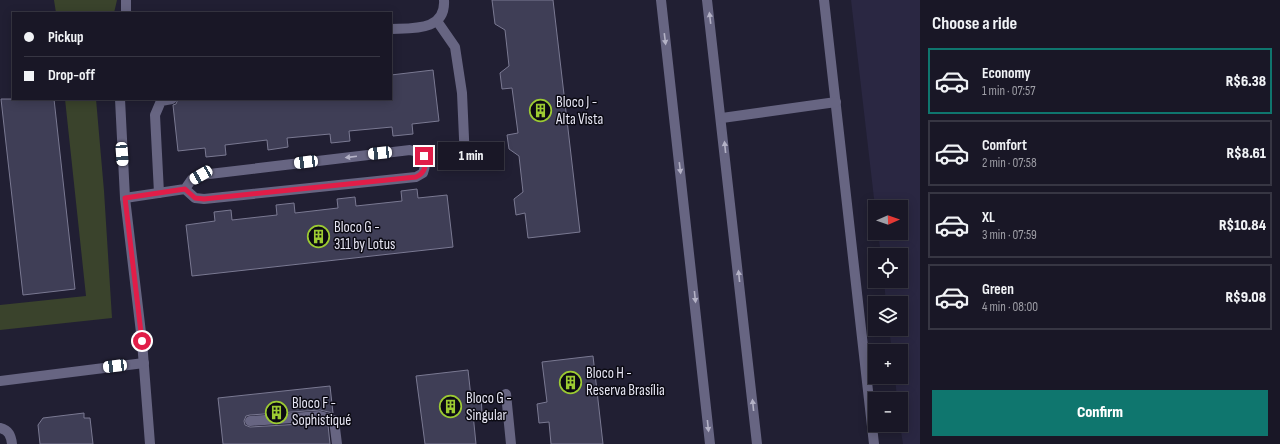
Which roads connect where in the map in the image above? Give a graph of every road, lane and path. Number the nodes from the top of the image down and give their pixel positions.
1 (444, 0) edge
2 (661, 0) edge
3 (707, 0) edge
4 (824, 0) edge
5 (437, 21) junction
6 (392, 29) edge
7 (120, 100) edge
8 (166, 100) edge
9 (836, 102) junction
10 (722, 118) junction
11 (465, 161) dead end
12 (185, 189) junction
13 (159, 193) junction
14 (125, 198) junction
15 (144, 363) junction
16 (0, 380) edge
17 (506, 394) dead end
18 (250, 421) dead end
19 (0, 428) edge
20 (12, 444) edge
21 (150, 444) edge
22 (337, 444) edge
23 (511, 444) edge
24 (710, 444) edge
25 (757, 444) edge
26 (874, 444) edge

1 - 5 street
2 -> 24 street
10 -> 3 street
4 - 9 street
5 - 6 street
5 - 11 street
7 - 14 street
8 - 13 street
9 - 10 street
9 - 26 street
25 -> 10 street
12 -> 12 street
12 - 13 street
13 - 14 street
14 - 15 street
15 - 16 street
15 - 21 street
17 - 23 street
18 - 22 street
19 - 20 street

